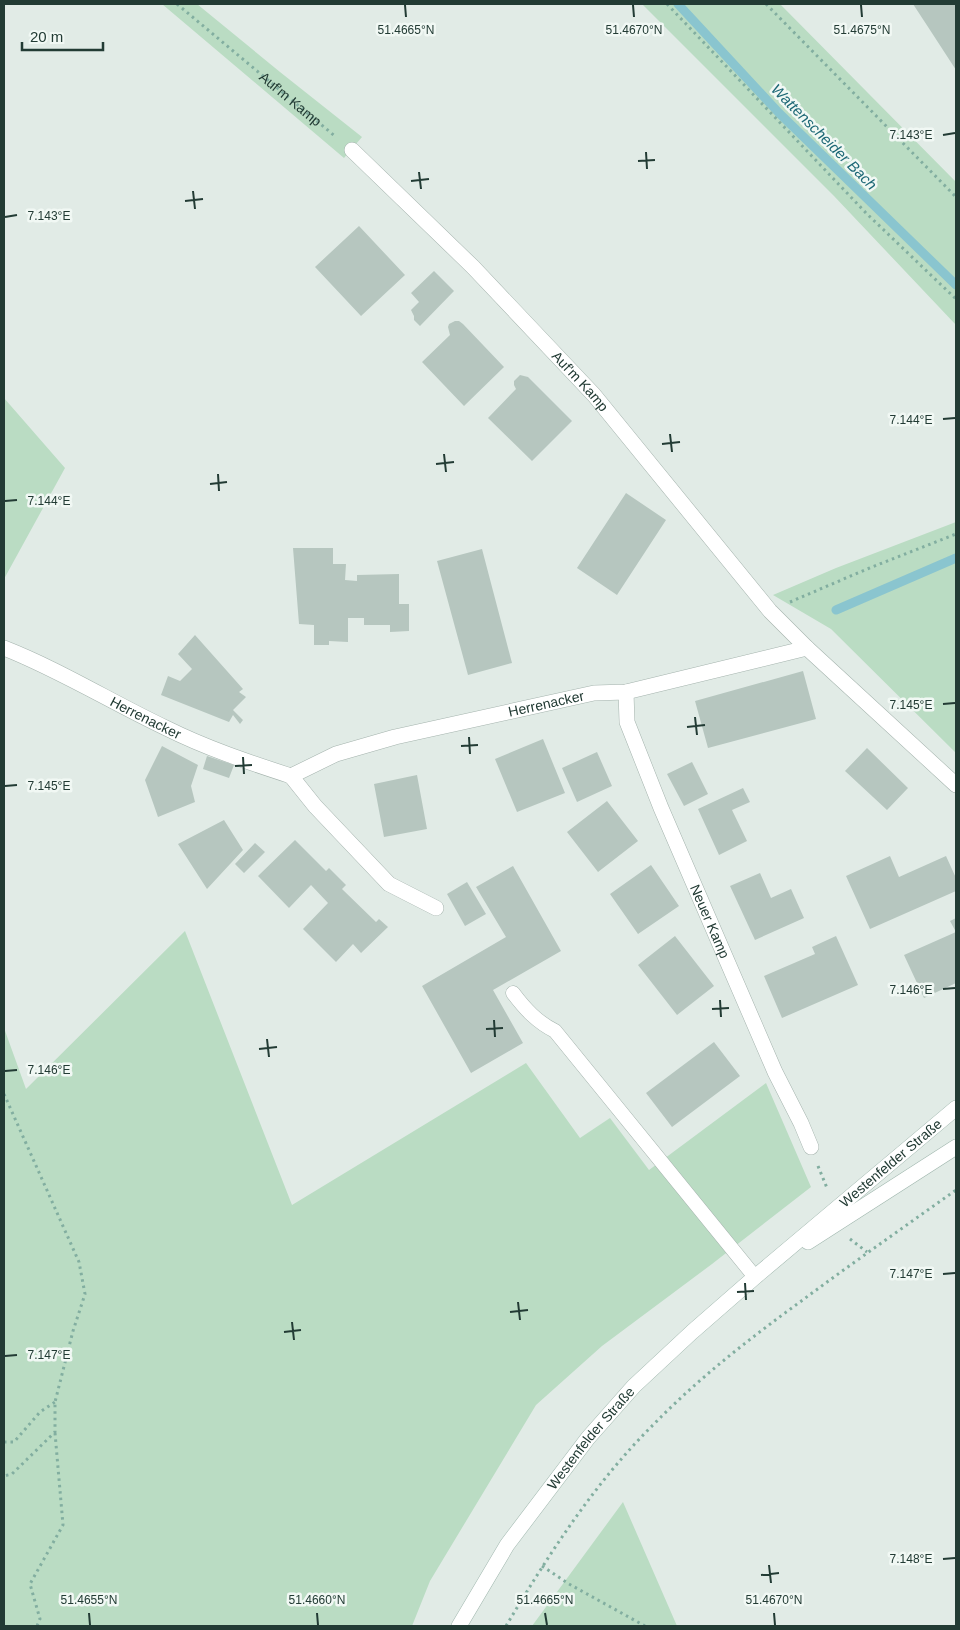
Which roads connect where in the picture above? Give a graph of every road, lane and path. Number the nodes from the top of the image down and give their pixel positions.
1 (177, 4) edge
2 (668, 4) edge
3 (766, 4) edge
4 (352, 150) joint
5 (956, 197) edge
6 (956, 299) edge
7 (956, 534) edge
8 (770, 611) junction
9 (4, 648) edge
10 (807, 648) junction
11 (626, 692) junction
12 (291, 776) junction
13 (956, 785) edge
14 (436, 908) dead end
15 (513, 993) dead end
16 (4, 1094) edge
17 (956, 1108) edge
18 (811, 1146) joint
19 (956, 1147) edge
20 (956, 1190) edge
21 (836, 1208) junction
22 (755, 1277) junction
23 (54, 1402) junction
24 (55, 1432) junction
25 (4, 1442) edge
26 (4, 1476) edge
27 (542, 1566) junction
28 (37, 1626) edge
29 (459, 1626) edge
30 (506, 1626) edge
31 (645, 1626) edge

1 - 4 path, Auf'm Kamp
2 - 6 path
3 - 5 path
4 - 8 street, Auf'm Kamp
7 - 8 path
8 - 10 street, Auf'm Kamp
9 - 12 street, Herrenacker
10 - 11 street, Herrenacker
10 - 13 street, Auf'm Kamp
11 - 12 street, Herrenacker
11 - 18 street, Neuer Kamp
12 - 14 street
15 - 22 lane
16 - 23 path
17 - 21 street, Westenfelder Straße
18 - 21 path
19 - 22 street, Westenfelder Straße
20 - 27 path
21 - 22 street, Westenfelder Straße
22 - 29 street, Westenfelder Straße
23 - 24 path
23 - 25 path
24 - 26 path
24 - 28 path
27 - 30 path
27 - 31 path

